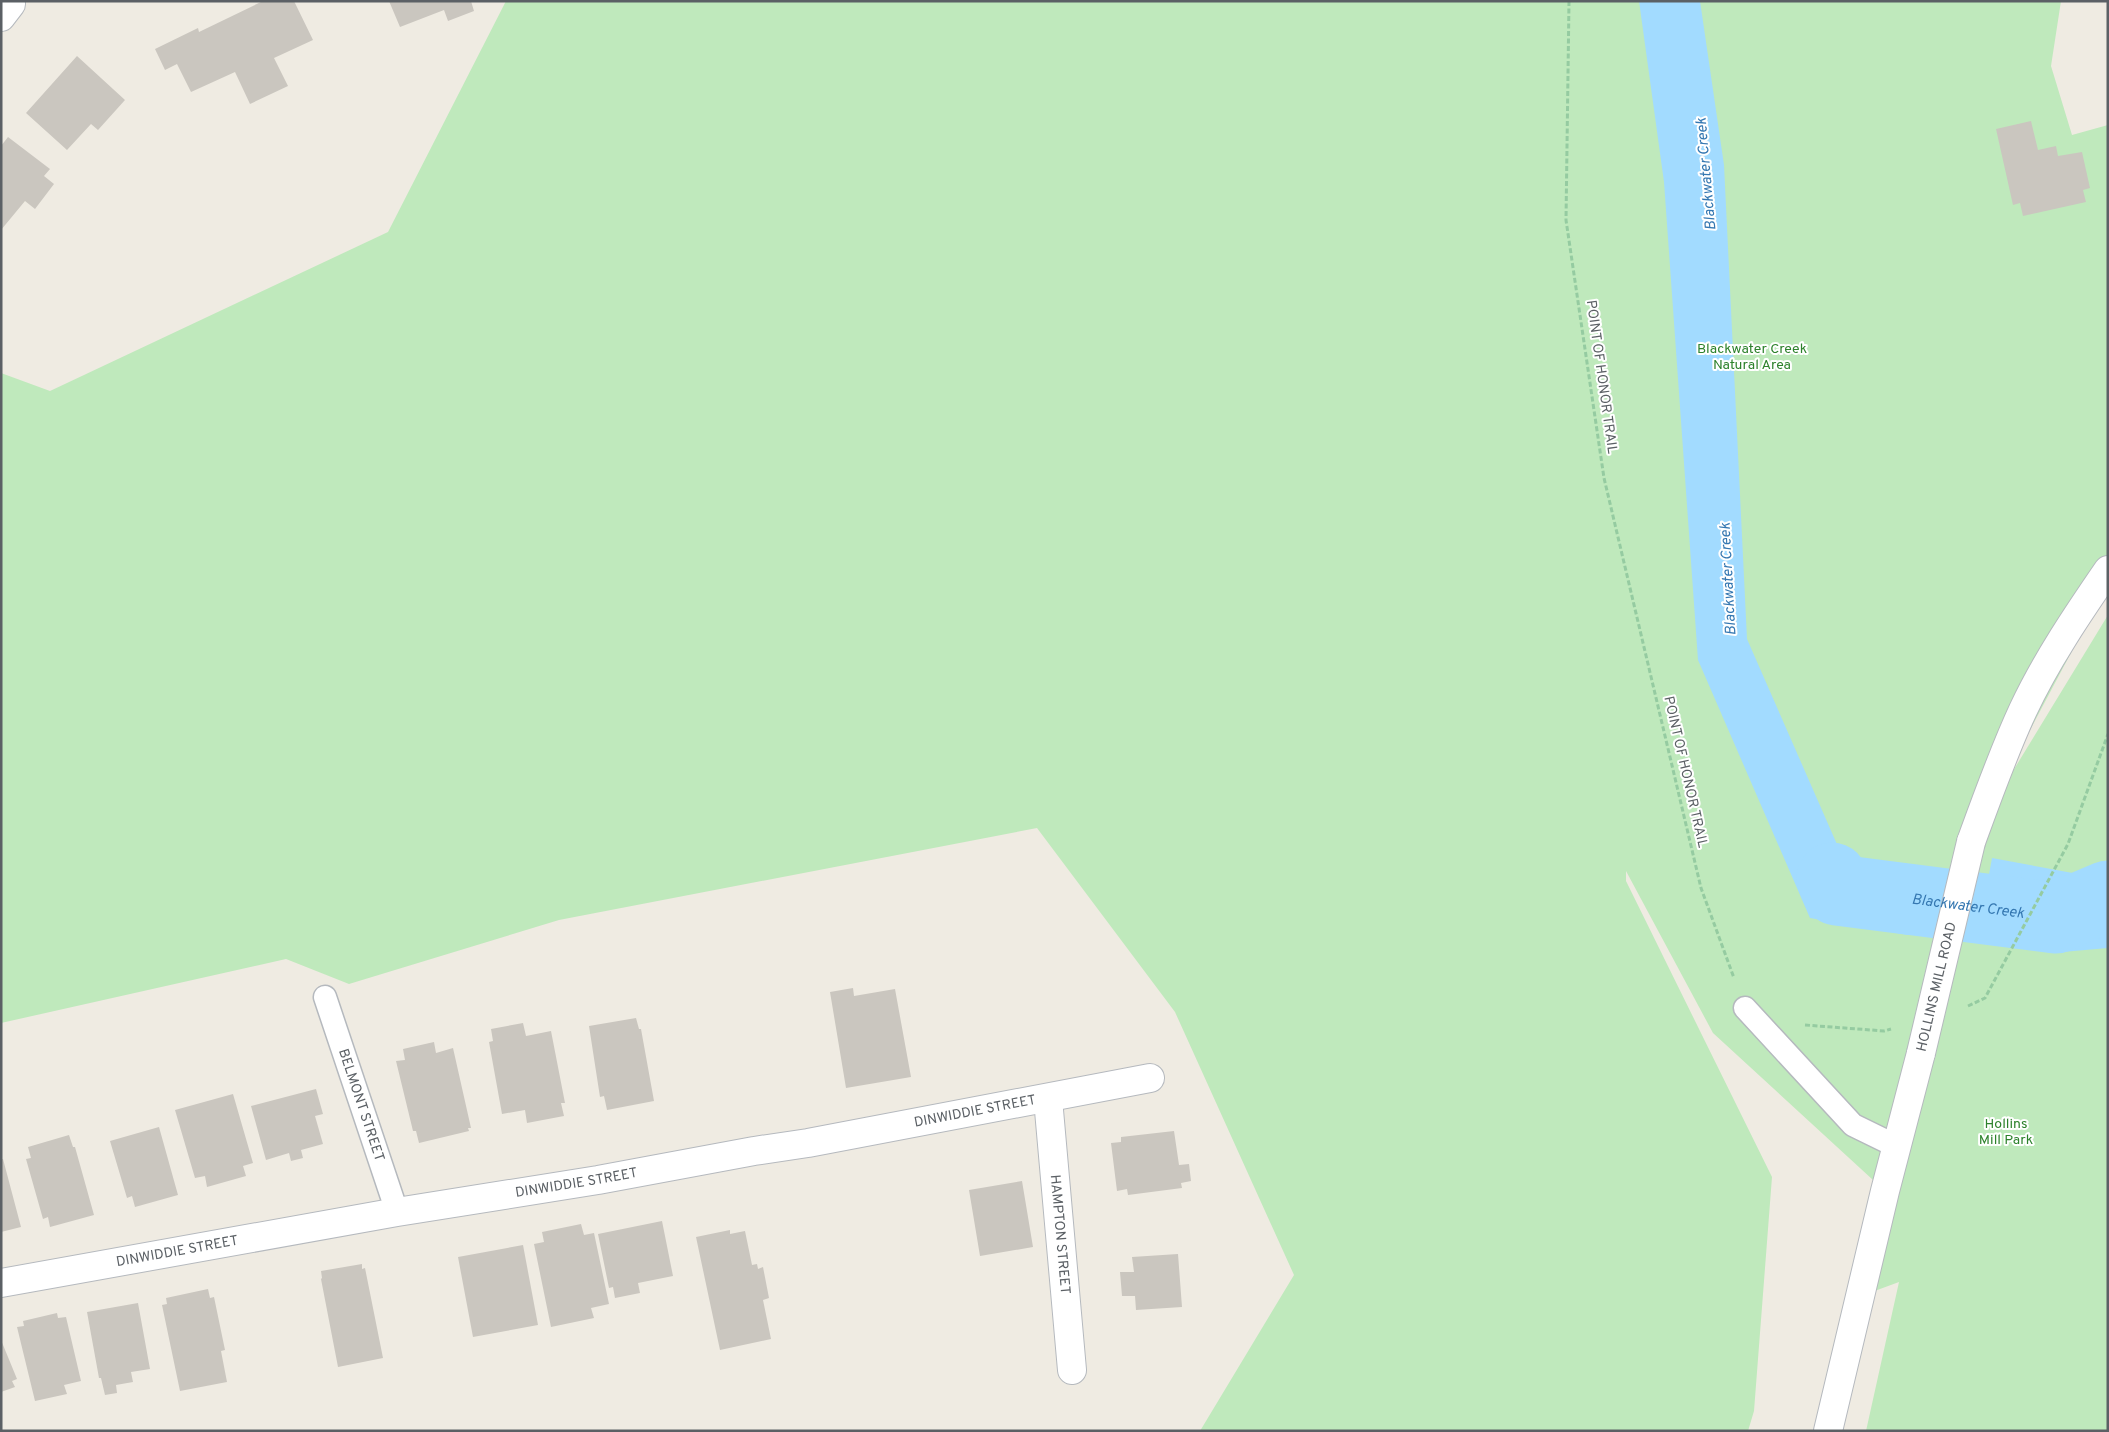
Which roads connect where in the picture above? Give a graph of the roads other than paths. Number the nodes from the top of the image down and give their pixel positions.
1 (2108, 570) edge
2 (325, 997) dead end
3 (1745, 1008) road end
4 (1150, 1078) dead end
5 (1048, 1099) junction
6 (1896, 1146) junction
7 (397, 1212) junction
8 (1, 1283) edge
9 (1072, 1370) dead end
10 (1828, 1431) edge

1 - 6 street, HOLLINS MILL ROAD, bridge
2 - 7 lane, BELMONT STREET
3 - 6 lane
4 - 5 street, DINWIDDIE STREET
5 - 7 street, DINWIDDIE STREET
5 - 9 street, HAMPTON STREET
6 - 10 street, HOLLINS MILL ROAD
7 - 8 street, DINWIDDIE STREET

